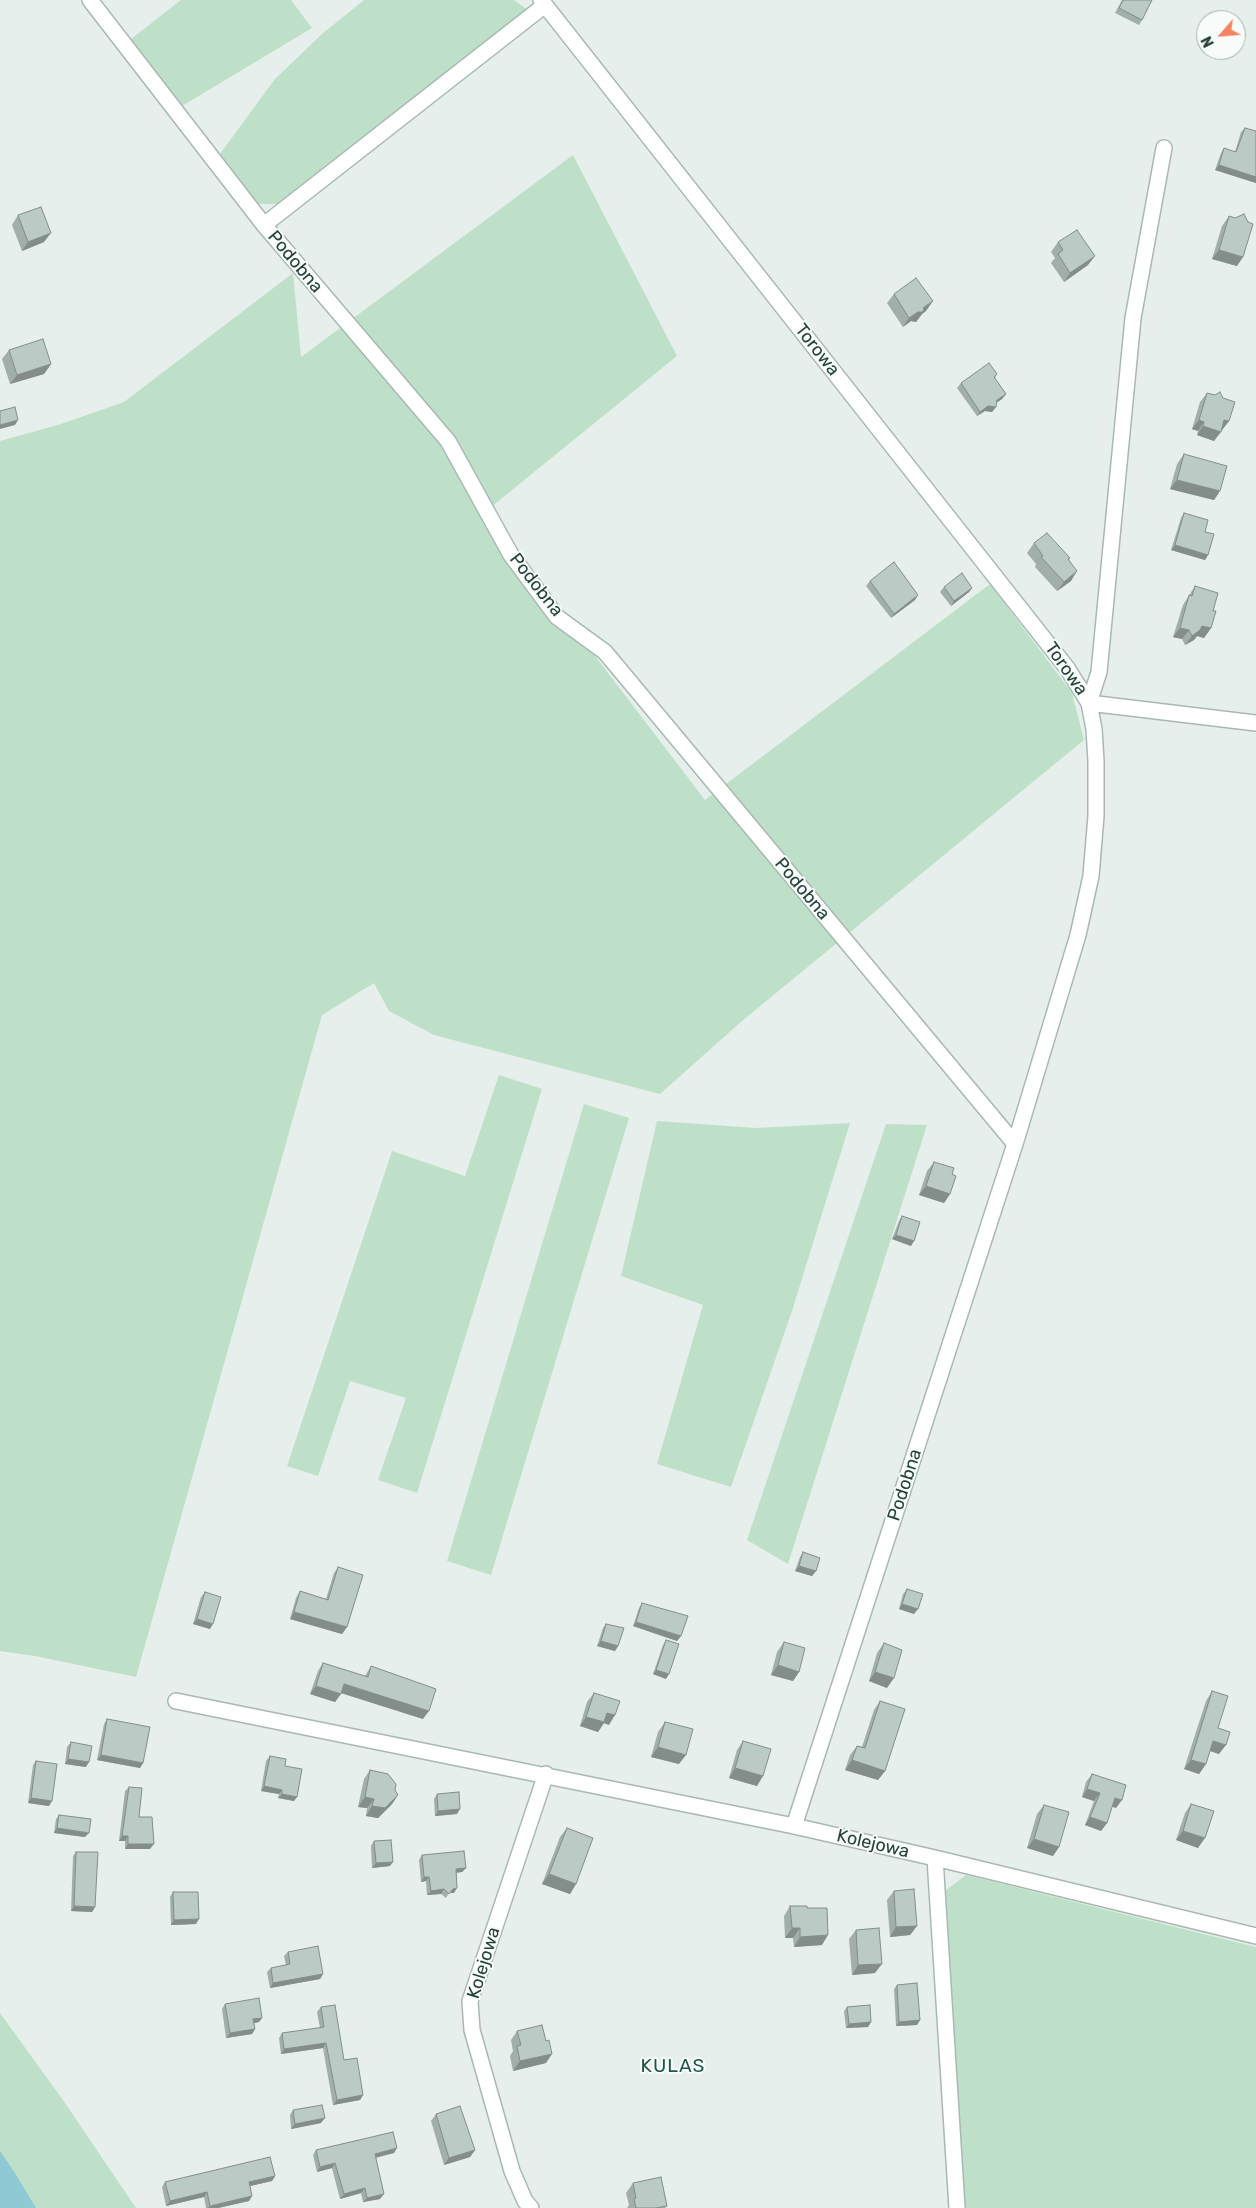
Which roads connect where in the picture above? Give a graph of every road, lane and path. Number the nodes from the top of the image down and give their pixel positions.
1 (90, 0) edge
2 (543, 2) edge
3 (1164, 148) dead end
4 (264, 225) junction
5 (1088, 703) junction
6 (1256, 723) edge
7 (1015, 1144) junction
8 (176, 1701) dead end
9 (546, 1774) junction
10 (794, 1826) junction
11 (935, 1858) junction
12 (1256, 1936) edge
13 (531, 2208) edge
14 (956, 2208) edge

1 - 4 street, Podobna
2 - 4 street
2 - 5 street, Torowa
3 - 5 street, Torowa
4 - 7 street, Podobna
5 - 6 street, Torowa
5 - 7 street, Podobna
7 - 10 street, Podobna
8 - 9 street, Kolejowa
9 - 10 street, Kolejowa
9 - 13 street, Kolejowa
10 - 11 street, Kolejowa
11 - 12 street, Kolejowa
11 - 14 street

